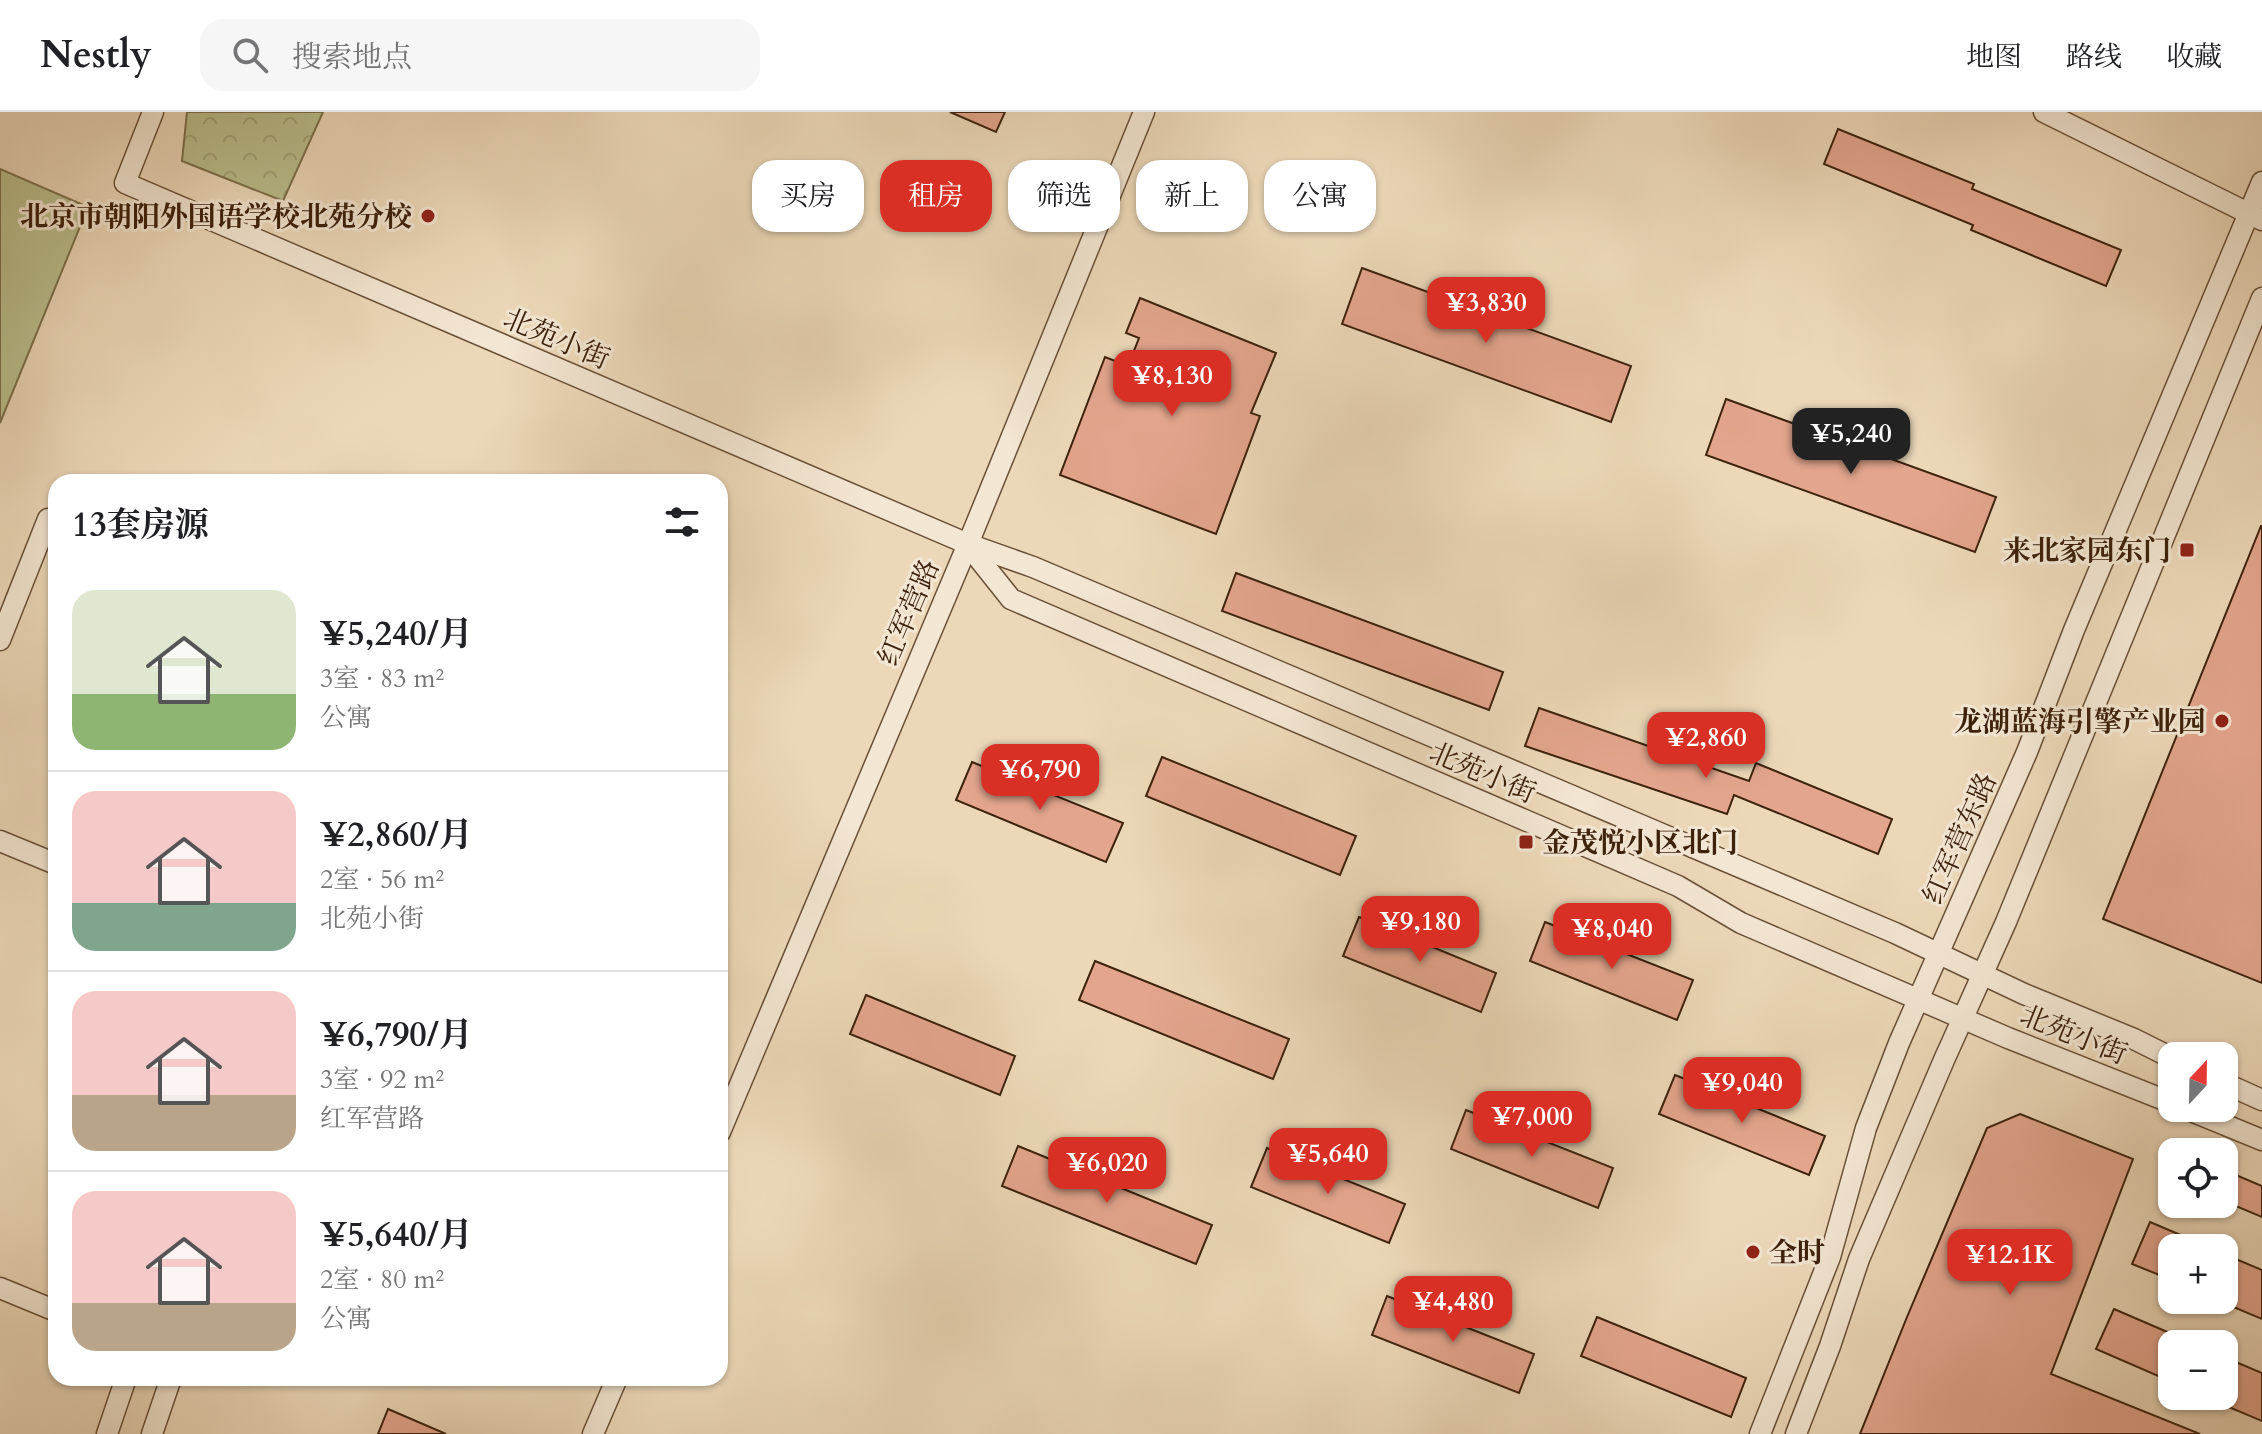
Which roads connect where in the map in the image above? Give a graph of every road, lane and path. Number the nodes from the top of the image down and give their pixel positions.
1 (153, 112) edge
2 (1144, 112) edge
3 (2044, 112) edge
4 (2262, 182) edge
5 (2255, 216) edge
6 (2262, 298) edge
7 (48, 519) dead end
8 (968, 544) junction
9 (0, 640) edge
10 (0, 841) edge
11 (48, 861) edge
12 (1939, 954) junction
13 (1982, 975) junction
14 (1918, 1000) junction
15 (1963, 1019) junction
16 (2158, 1052) edge
17 (2238, 1089) edge
18 (2158, 1097) edge
19 (2262, 1100) edge
20 (728, 1113) edge
21 (2218, 1122) edge
22 (2262, 1140) edge
23 (0, 1288) edge
24 (48, 1308) edge
25 (123, 1386) edge
26 (168, 1386) edge
27 (614, 1386) edge
28 (107, 1434) edge
29 (152, 1434) edge
30 (593, 1434) edge
31 (1760, 1434) edge
32 (1796, 1434) edge

1 - 8 street, 北苑小街
2 - 8 street, 红军营路
3 - 5 street
4 - 5 street, 红军营东路
5 - 12 street, 红军营东路
6 - 13 street
7 - 9 street
8 - 12 street, 北苑小街
8 - 14 street, 北苑小街
8 - 20 street, 红军营路
10 - 11 street
12 - 13 street, 北苑小街
12 - 14 street, 红军营东路
13 - 15 street
13 - 16 street, 北苑小街
14 - 15 street, 北苑小街
14 - 31 street, 红军营东路
15 - 18 street, 北苑小街
15 - 32 street
17 - 19 street
21 - 22 street
23 - 24 street
25 - 28 street
26 - 29 street
27 - 30 street

